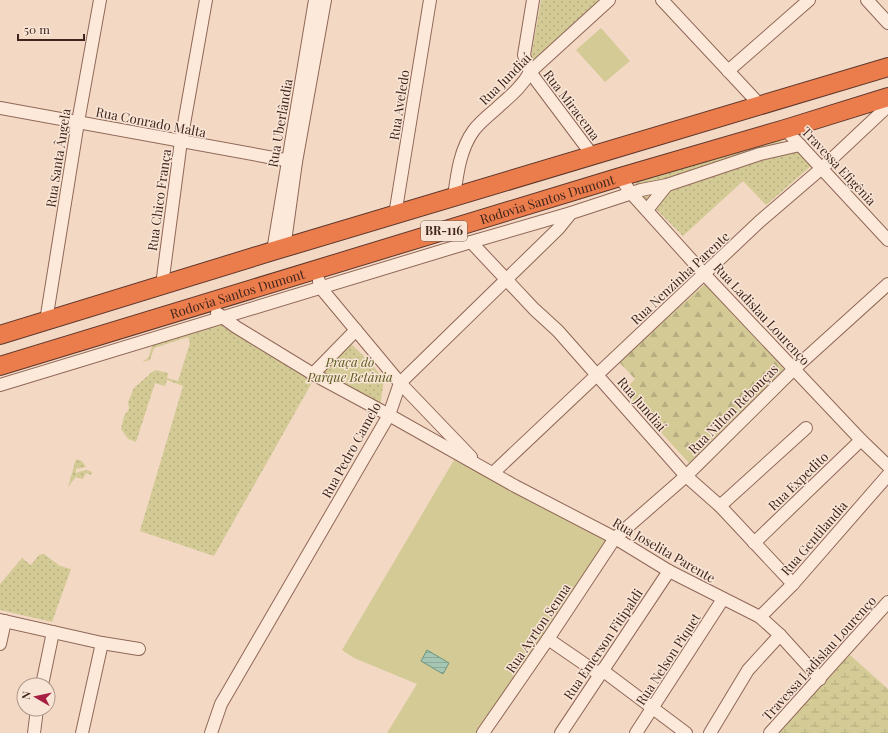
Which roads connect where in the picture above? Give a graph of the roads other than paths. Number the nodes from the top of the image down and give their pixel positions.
1 (100, 0) edge
2 (206, 0) edge
3 (315, 0) edge
4 (326, 0) edge
5 (430, 0) edge
6 (533, 0) edge
7 (609, 0) edge
8 (662, 0) edge
9 (809, 0) edge
10 (867, 0) edge
11 (888, 23) edge
12 (888, 67) edge
13 (728, 71) junction
14 (530, 72) junction
15 (888, 97) edge
16 (761, 106) junction
17 (888, 106) edge
18 (0, 108) edge
19 (78, 122) junction
20 (785, 130) junction
21 (181, 141) junction
22 (800, 145) junction
23 (593, 156) junction
24 (292, 162) junction
25 (822, 168) junction
26 (620, 177) junction
27 (667, 185) junction
28 (631, 193) junction
29 (454, 197) junction
30 (647, 210) junction
31 (571, 213) junction
32 (395, 215) junction
33 (888, 240) edge
34 (471, 242) junction
35 (278, 250) junction
36 (705, 275) junction
37 (318, 279) junction
38 (505, 280) junction
39 (888, 284) edge
40 (162, 285) junction
41 (207, 303) junction
42 (222, 317) junction
43 (46, 321) junction
44 (356, 330) junction
45 (0, 335) edge
46 (0, 366) edge
47 (794, 368) junction
48 (313, 374) junction
49 (597, 374) junction
50 (400, 383) junction
51 (0, 385) edge
52 (389, 415) junction
53 (806, 428) dead end
54 (861, 440) junction
55 (479, 466) junction
56 (888, 466) edge
57 (493, 473) junction
58 (888, 475) edge
59 (686, 476) junction
60 (720, 506) junction
61 (615, 538) junction
62 (754, 543) junction
63 (669, 571) junction
64 (792, 584) junction
65 (723, 599) junction
66 (888, 602) edge
67 (760, 617) junction
68 (2, 621) edge
69 (53, 632) junction
70 (780, 635) junction
71 (548, 639) junction
72 (102, 643) junction
73 (0, 644) edge
74 (139, 649) dead end
75 (601, 672) junction
76 (44, 677) edge
77 (820, 679) junction
78 (652, 708) junction
79 (36, 717) edge
80 (34, 733) edge
81 (82, 733) edge
82 (210, 733) edge
83 (483, 733) edge
84 (561, 733) edge
85 (636, 733) edge
86 (686, 733) edge
87 (710, 733) edge
88 (770, 733) edge

1 - 19 street, Rua Santa Ângela
2 - 21 street, Rua Chico França
3 - 24 street, Rua Uberlândia
4 - 24 street, Rua Uberlândia
5 - 32 street, Rua Aveledo
6 - 14 street, Rua Miracema
7 - 14 street, Rua Jundiaí
8 - 13 street
9 - 13 street
10 - 11 street
12 - 16 highway, BR-116
13 - 16 street
14 - 23 street, Rua Miracema
14 - 29 street, Rua Jundiaí
15 - 20 highway, Rodovia Santos Dumont / BR-116
16 - 23 highway, BR-116
17 - 25 street, Rua Nenzinha Parente
18 - 19 street, Rua Conrado Malta
19 - 21 street, Rua Conrado Malta
19 - 43 street, Rua Santa Ângela
20 - 22 street, Travessa Efigênia
20 - 26 highway, Rodovia Santos Dumont / BR-116
21 - 24 street, Rua Conrado Malta
21 - 40 street, Rua Chico França
22 - 25 street, Travessa Efigênia
22 - 27 street
23 - 29 highway, BR-116
24 - 35 street, Rua Uberlândia
25 - 33 street, Travessa Efigênia
25 - 36 street, Rua Nenzinha Parente
26 - 28 street, Rua Ladislau Lourenço
26 - 37 highway, Rodovia Santos Dumont / BR-116
27 - 28 street
27 - 30 street
28 - 30 street, Rua Ladislau Lourenço
28 - 31 street
29 - 32 highway, BR-116
30 - 36 street, Rua Ladislau Lourenço
31 - 34 street
31 - 38 street, Rua Pedro Camelo
32 - 35 highway, BR-116
34 - 37 street
34 - 38 street, Rua Jundiaí
35 - 40 highway, BR-116
36 - 47 street, Rua Ladislau Lourenço
36 - 49 street, Rua Nenzinha Parente
37 - 41 highway, Rodovia Santos Dumont / BR-116
37 - 42 street
37 - 44 street, Rua Joselita Parente
38 - 49 street, Rua Jundiaí
38 - 50 street, Rua Pedro Camelo
39 - 47 street, Rua Nilton Rebouças
40 - 43 highway, BR-116
41 - 42 street, Rua Joselita Parente
41 - 46 highway, Rodovia Santos Dumont / BR-116
42 - 48 street, Rua Joselita Parente
42 - 51 street
43 - 45 highway, BR-116
44 - 48 street
44 - 50 street, Rua Joselita Parente
47 - 54 street, Rua Ladislau Lourenço
47 - 59 street, Rua Nilton Rebouças
48 - 52 street, Rua Joselita Parente
49 - 57 street, Rua Nenzinha Parente
49 - 59 street, Rua Jundiaí
50 - 52 street, Rua Pedro Camelo
50 - 55 street, Rua Joselita Parente
52 - 55 street, Rua Joselita Parente
52 - 82 street, Rua Pedro Camelo
53 - 60 street
54 - 56 street, Rua Ladislau Lourenço
54 - 62 street, Rua Expedito
55 - 57 street, Rua Joselita Parente
57 - 61 street, Rua Joselita Parente
58 - 64 street, Rua Gentilandia
59 - 60 street, Rua Jundiaí
59 - 61 street, Rua Nilton Rebouças
60 - 62 street, Rua Jundiaí
61 - 63 street, Rua Joselita Parente
61 - 71 street, Rua Ayrton Senna
62 - 64 street, Rua Jundiaí
63 - 65 street, Rua Joselita Parente
63 - 75 street, Rua Emerson Fitipaldi
64 - 67 street, Rua Gentilandia
65 - 67 street, Rua Joselita Parente
65 - 78 street, Rua Nelson Piquet
66 - 77 street, Travessa Ladislau Lourenço
67 - 70 street, Rua Joselita Parente
68 - 69 street
68 - 73 street
69 - 72 street
69 - 76 street
70 - 77 street, Rua Joselita Parente
70 - 87 street
71 - 75 street
71 - 83 street, Rua Ayrton Senna
72 - 74 street
72 - 81 street
75 - 78 street
75 - 84 street, Rua Emerson Fitipaldi
77 - 88 street, Travessa Ladislau Lourenço
78 - 85 street, Rua Nelson Piquet
78 - 86 street
79 - 80 street

